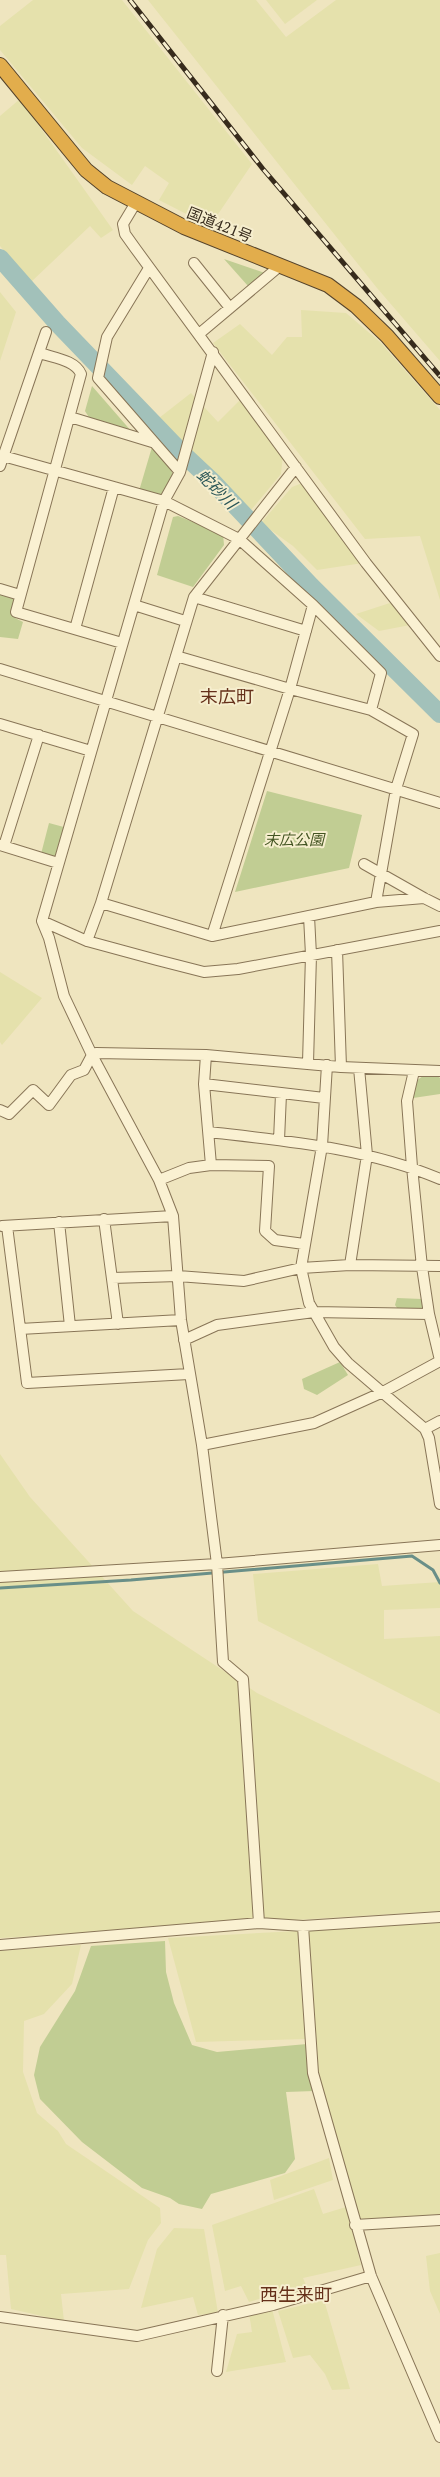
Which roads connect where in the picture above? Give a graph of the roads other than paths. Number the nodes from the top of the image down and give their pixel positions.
1 (0, 65) edge
2 (135, 204) junction
3 (194, 264) dead end
4 (281, 265) junction
5 (149, 268) junction
6 (230, 308) junction
7 (46, 332) dead end
8 (199, 334) junction
9 (213, 352) junction
10 (40, 353) junction
11 (440, 397) edge
12 (70, 417) junction
13 (153, 442) junction
14 (2, 461) edge
15 (296, 467) junction
16 (55, 471) junction
17 (180, 472) junction
18 (114, 487) junction
19 (164, 502) junction
20 (239, 539) junction
21 (0, 589) edge
22 (20, 595) junction
23 (194, 597) junction
24 (134, 605) junction
25 (313, 606) junction
26 (185, 621) junction
27 (76, 629) junction
28 (306, 631) junction
29 (122, 643) junction
30 (176, 656) junction
31 (440, 656) edge
32 (0, 669) edge
33 (290, 690) junction
34 (106, 700) junction
35 (371, 710) junction
36 (157, 716) junction
37 (0, 724) edge
38 (39, 735) junction
39 (91, 750) junction
40 (270, 753) junction
41 (396, 789) junction
42 (440, 803) edge
43 (2, 846) edge
44 (58, 863) junction
45 (364, 864) dead end
46 (381, 872) junction
47 (424, 898) junction
48 (376, 902) junction
49 (101, 903) junction
50 (440, 906) edge
51 (309, 916) junction
52 (42, 920) junction
53 (440, 931) edge
54 (212, 936) junction
55 (87, 941) junction
56 (337, 950) junction
57 (311, 955) junction
58 (92, 1055) junction
59 (206, 1055) junction
60 (308, 1063) junction
61 (327, 1065) junction
62 (341, 1067) junction
63 (359, 1068) junction
64 (414, 1071) junction
65 (440, 1071) edge
66 (204, 1084) junction
67 (281, 1094) junction
68 (324, 1098) junction
69 (0, 1110) edge
70 (209, 1132) junction
71 (279, 1140) junction
72 (322, 1146) junction
73 (367, 1155) junction
74 (211, 1164) junction
75 (412, 1167) junction
76 (159, 1180) junction
77 (440, 1180) edge
78 (173, 1216) junction
79 (104, 1219) junction
80 (59, 1222) junction
81 (3, 1226) edge
82 (304, 1244) junction
83 (350, 1266) junction
84 (440, 1266) edge
85 (422, 1267) junction
86 (302, 1268) junction
87 (178, 1276) junction
88 (112, 1278) junction
89 (314, 1312) junction
90 (429, 1314) junction
91 (181, 1320) junction
92 (118, 1324) junction
93 (70, 1326) junction
94 (20, 1329) junction
95 (184, 1340) junction
96 (440, 1361) edge
97 (189, 1374) junction
98 (383, 1392) junction
99 (440, 1421) edge
100 (425, 1429) junction
101 (202, 1445) junction
102 (438, 1483) edge
103 (440, 1504) edge
104 (440, 1545) edge
105 (217, 1564) junction
106 (0, 1576) edge
107 (440, 1917) edge
108 (259, 1923) junction
109 (304, 1926) junction
110 (0, 1945) edge
111 (440, 2220) edge
112 (355, 2225) junction
113 (371, 2276) junction
114 (223, 2316) junction
115 (0, 2317) edge
116 (217, 2372) dead end
117 (440, 2437) edge

1 - 2 highway, 国道421号
2 - 4 highway, 国道421号
2 - 5 street
3 - 6 street
4 - 6 street
4 - 11 highway, 国道421号
5 - 8 street
5 - 13 street
6 - 8 street
7 - 10 street
8 - 9 street
9 - 15 street
9 - 17 street
10 - 12 street
10 - 14 street
12 - 13 street
12 - 16 street
13 - 17 street
14 - 16 street
15 - 20 street
15 - 31 street
16 - 18 street
16 - 22 street
17 - 19 street
18 - 19 street
18 - 27 street
19 - 20 street
19 - 24 street
20 - 23 street
20 - 25 street
21 - 22 street
22 - 27 street
23 - 26 street
23 - 28 street
24 - 26 street
24 - 29 street
25 - 28 street
25 - 35 street
26 - 30 street
27 - 29 street
28 - 33 street
29 - 34 street
30 - 33 street
30 - 36 street
32 - 34 street
33 - 35 street
33 - 40 street
34 - 36 street
34 - 39 street
35 - 41 street
36 - 40 street
36 - 49 street
37 - 38 street
38 - 39 street
38 - 43 street
39 - 44 street
40 - 41 street
40 - 54 street
41 - 42 street
41 - 46 street
43 - 44 street
44 - 52 street
45 - 46 street
46 - 47 street
46 - 48 street
47 - 48 street
47 - 50 street
48 - 51 street
49 - 54 street
49 - 55 street
51 - 54 street
51 - 57 street
52 - 55 street
52 - 58 street
53 - 56 street
55 - 57 street
56 - 57 street
56 - 62 street
57 - 60 street
58 - 59 street
58 - 69 street
58 - 76 street
59 - 60 street
59 - 66 street
60 - 61 street
61 - 62 street
61 - 68 street
62 - 63 street
63 - 64 street
63 - 73 street
64 - 65 street
64 - 75 street
66 - 67 street
66 - 70 street
67 - 68 street
67 - 71 street
68 - 72 street
70 - 71 street
70 - 74 street
71 - 72 street
72 - 73 street
72 - 82 street
73 - 75 street
73 - 83 street
74 - 76 street
74 - 82 street
75 - 77 street
75 - 85 street
76 - 78 street
78 - 79 street
78 - 87 street
79 - 80 street
79 - 88 street
80 - 81 street
80 - 93 street
81 - 94 street
82 - 86 street
83 - 85 street
83 - 86 street
84 - 85 street
85 - 90 street
86 - 87 street
86 - 89 street
87 - 88 street
87 - 91 street
88 - 92 street
89 - 90 street
89 - 95 street
89 - 98 street
90 - 96 street
91 - 92 street
91 - 95 street
92 - 93 street
93 - 94 street
94 - 97 street
95 - 97 street
96 - 98 street
97 - 101 street
98 - 100 street
98 - 101 street
99 - 100 street
100 - 102 street
101 - 105 street
102 - 103 street
104 - 105 street
105 - 106 street
105 - 108 street
107 - 109 street
108 - 109 street
108 - 110 street
109 - 112 street
111 - 112 street
112 - 113 street
113 - 114 street
113 - 117 street
114 - 115 street
114 - 116 street

